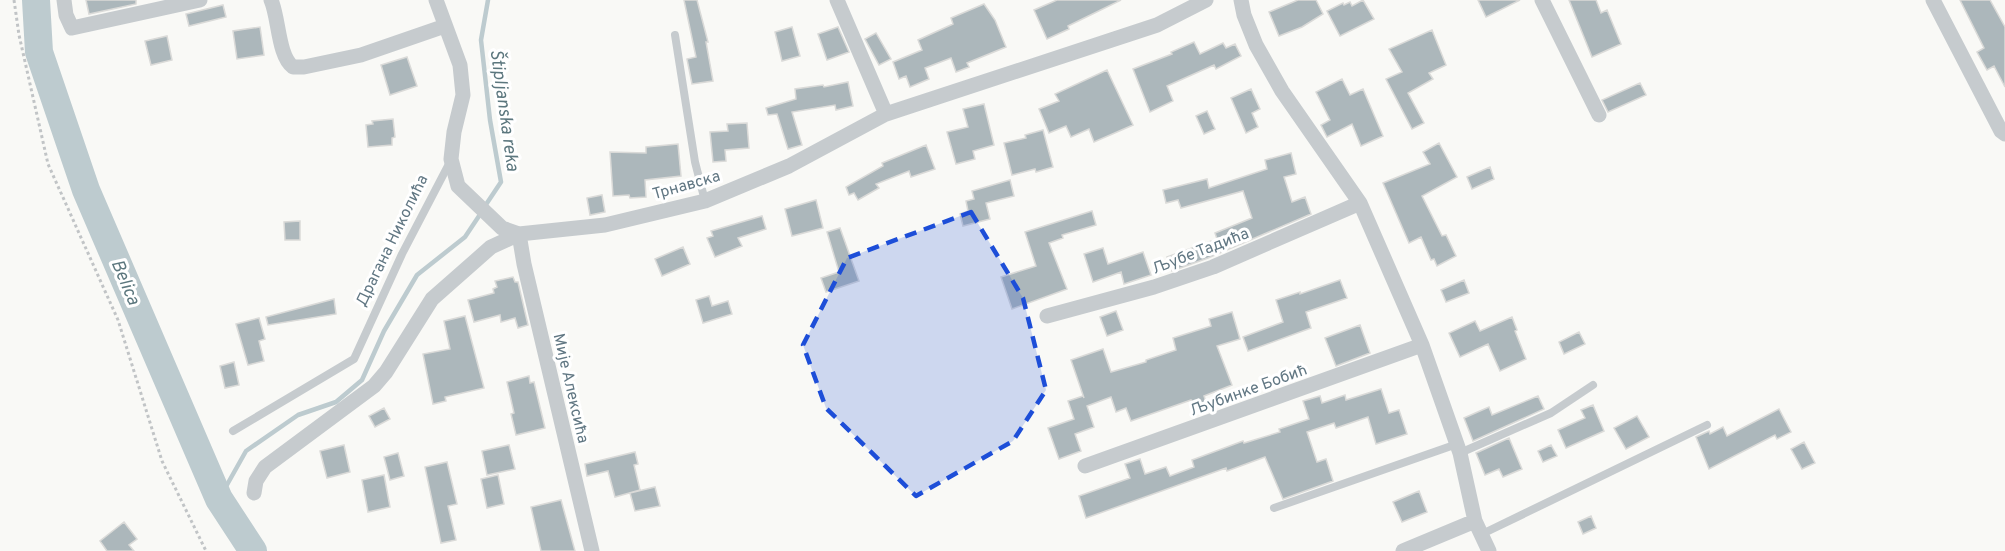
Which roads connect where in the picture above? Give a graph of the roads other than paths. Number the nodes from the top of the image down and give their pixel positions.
1 (64, 0) edge
2 (200, 0) edge
3 (272, 0) edge
4 (436, 0) edge
5 (837, 0) edge
6 (1206, 0) edge
7 (1241, 0) edge
8 (1542, 0) edge
9 (1933, 0) edge
10 (445, 26) junction
11 (675, 35) dead end
12 (886, 114) junction
13 (1599, 116) dead end
14 (2005, 134) edge
15 (452, 159) junction
16 (705, 201) junction
17 (1360, 203) junction
18 (519, 234) junction
19 (1047, 316) dead end
20 (1422, 345) junction
21 (1593, 385) dead end
22 (1707, 425) dead end
23 (233, 431) dead end
24 (1458, 448) junction
25 (1085, 466) dead end
26 (254, 493) dead end
27 (1274, 508) dead end
28 (1478, 527) junction
29 (592, 551) edge
30 (1403, 551) edge
31 (1489, 551) edge

1 - 2 street
3 - 10 street
4 - 10 street, Драгана Николића
5 - 12 street
6 - 12 street, Трнавска
7 - 17 street
8 - 13 street
9 - 14 street
10 - 15 street, Драгана Николића
11 - 16 lane
12 - 16 street, Трнавска
15 - 18 street
15 - 23 lane, Драгана Николића
16 - 18 street, Трнавска
17 - 19 street, Љубе Тадића
17 - 20 street
18 - 26 street, Трнавска
18 - 29 street, Мије Алексића
20 - 24 street
20 - 25 street, Љубинке Бобић
21 - 24 lane
22 - 28 lane
24 - 27 lane
24 - 28 street
28 - 30 street
28 - 31 street

